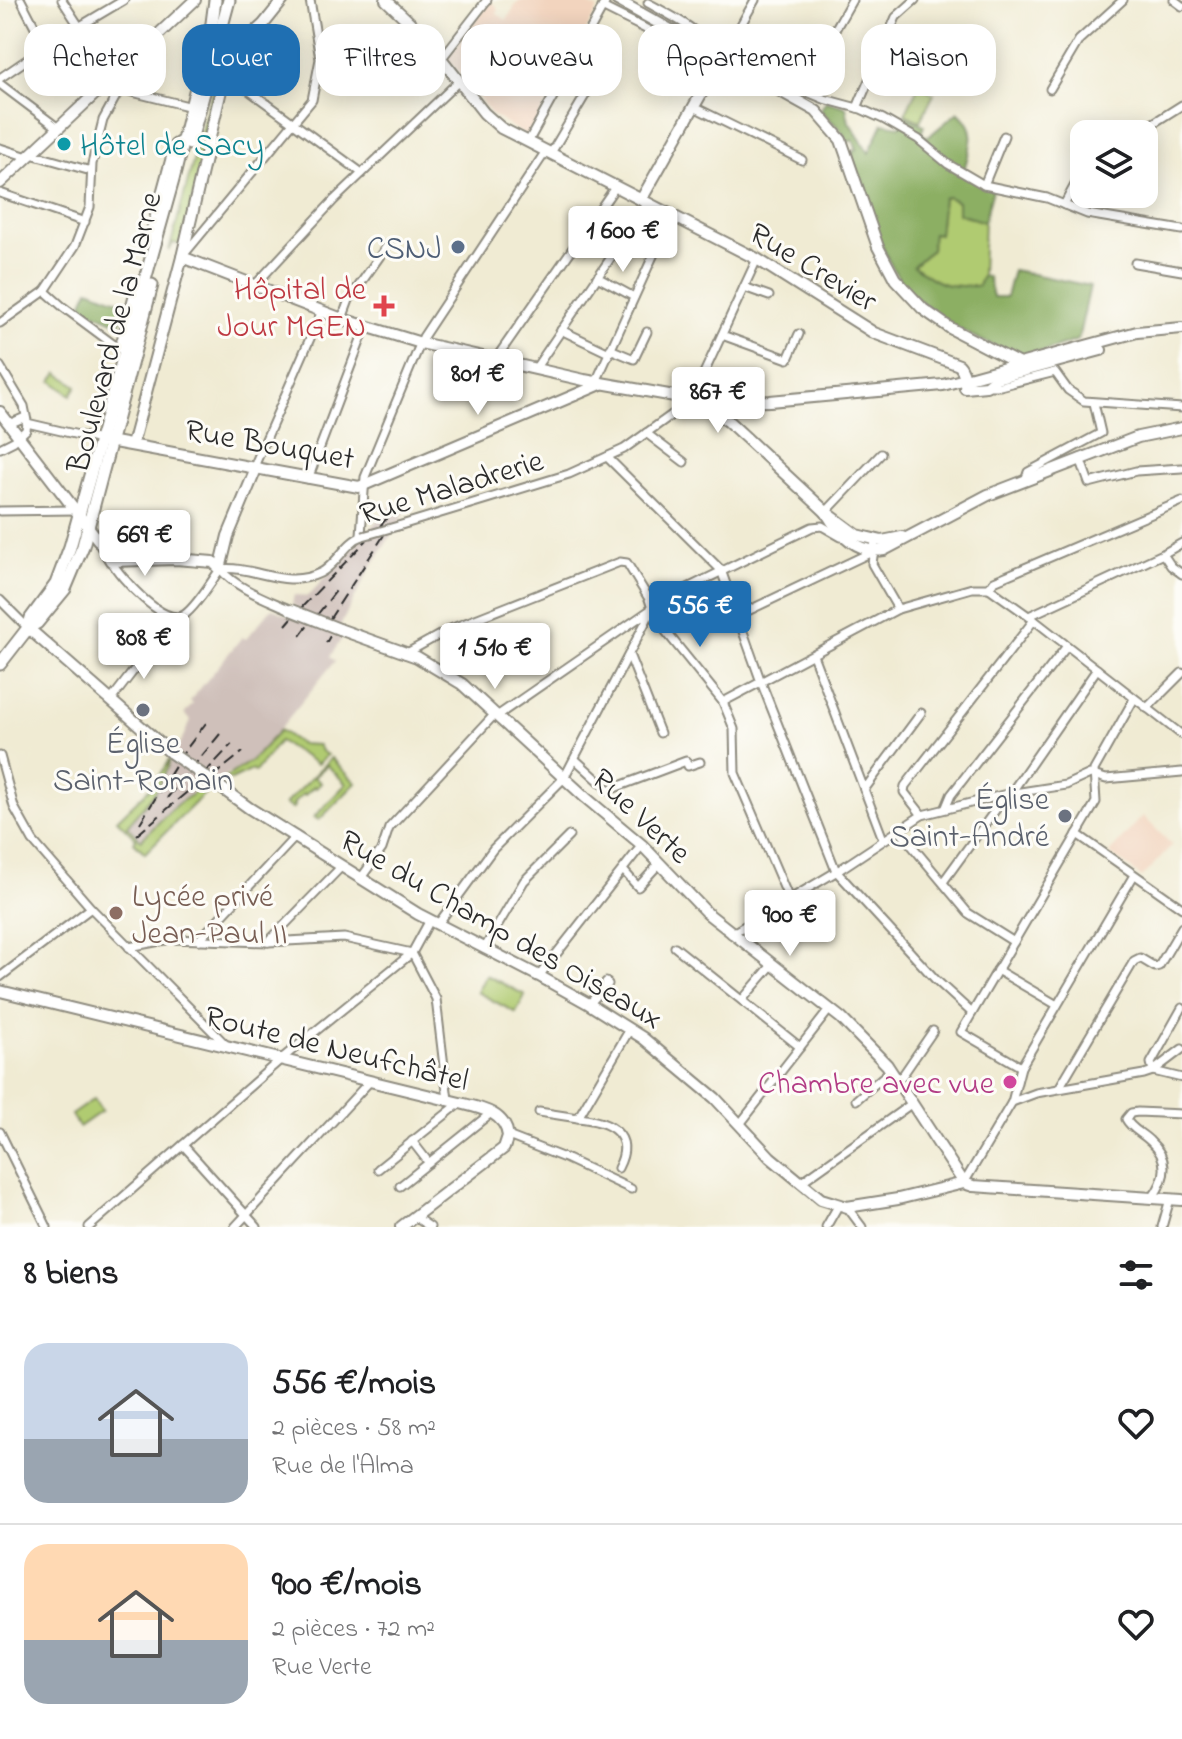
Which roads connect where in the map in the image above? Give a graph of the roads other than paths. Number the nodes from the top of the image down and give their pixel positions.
1 (21, 0) edge
2 (62, 0) edge
3 (124, 0) edge
4 (195, 0) edge
5 (215, 0) edge
6 (229, 0) edge
7 (283, 0) edge
8 (310, 0) edge
9 (386, 0) edge
10 (487, 0) edge
11 (755, 0) edge
12 (852, 0) edge
13 (915, 0) edge
14 (1123, 0) edge
15 (1174, 0) edge
16 (618, 3) edge
17 (648, 3) dead end
18 (1182, 6) edge
19 (33, 24) edge
20 (80, 24) edge
21 (83, 24) edge
22 (263, 24) edge
23 (413, 24) edge
24 (656, 24) edge
25 (656, 24) edge
26 (682, 24) edge
27 (741, 24) edge
28 (838, 24) edge
29 (166, 27) edge
30 (445, 54) edge
31 (445, 62) edge
32 (24, 63) edge
33 (0, 81) edge
34 (459, 81) junction
35 (1050, 89) dead end
36 (91, 96) edge
37 (116, 96) edge
38 (151, 96) edge
39 (220, 96) edge
40 (257, 96) edge
41 (584, 96) edge
42 (700, 96) edge
43 (790, 96) edge
44 (817, 96) edge
45 (1182, 105) edge
46 (694, 107) junction
47 (195, 108) junction
48 (857, 108) junction
49 (1158, 120) edge
50 (294, 123) junction
51 (57, 127) junction
52 (1004, 136) dead end
53 (528, 142) junction
54 (0, 148) edge
55 (548, 152) junction
56 (29, 156) junction
57 (802, 160) dead end
58 (91, 171) junction
59 (362, 173) junction
60 (0, 183) edge
61 (984, 185) junction
62 (616, 186) junction
63 (0, 193) edge
64 (1070, 194) edge
65 (645, 201) junction
66 (1064, 205) junction
67 (672, 214) junction
68 (85, 222) junction
69 (1182, 230) edge
70 (389, 243) dead end
71 (182, 257) junction
72 (757, 259) junction
73 (1135, 263) dead end
74 (1182, 271) edge
75 (597, 277) junction
76 (255, 285) junction
77 (744, 287) junction
78 (45, 291) junction
79 (769, 296) dead end
80 (634, 297) junction
81 (322, 311) junction
82 (342, 319) junction
83 (0, 323) edge
84 (366, 326) junction
85 (1177, 328) edge
86 (561, 330) junction
87 (647, 332) dead end
88 (799, 334) dead end
89 (722, 335) junction
90 (421, 343) junction
91 (122, 350) junction
92 (610, 351) junction
93 (495, 360) junction
94 (0, 366) edge
95 (1021, 367) junction
96 (535, 369) junction
97 (600, 383) junction
98 (967, 384) junction
99 (986, 386) junction
100 (695, 402) junction
101 (727, 403) junction
102 (1094, 403) junction
103 (1182, 408) edge
104 (0, 412) edge
105 (27, 423) junction
106 (9, 424) junction
107 (1182, 428) edge
108 (646, 433) junction
109 (19, 437) junction
110 (749, 439) junction
111 (106, 441) junction
112 (132, 445) junction
113 (0, 448) edge
114 (881, 454) dead end
115 (607, 457) junction
116 (1080, 458) junction
117 (684, 462) dead end
118 (1182, 468) edge
119 (256, 469) junction
120 (308, 479) junction
121 (1025, 481) junction
122 (365, 486) junction
123 (1182, 501) edge
124 (0, 511) edge
125 (826, 512) junction
126 (77, 513) junction
127 (89, 528) junction
128 (362, 536) junction
129 (852, 536) junction
130 (1182, 543) edge
131 (875, 546) junction
132 (1163, 554) junction
133 (111, 561) junction
134 (220, 569) junction
135 (721, 570) junction
136 (1182, 574) edge
137 (989, 588) junction
138 (0, 600) edge
139 (653, 608) junction
140 (898, 609) junction
141 (291, 610) joint
142 (161, 612) junction
143 (737, 616) junction
144 (1032, 618) junction
145 (28, 628) junction
146 (1067, 646) junction
147 (405, 654) junction
148 (813, 655) junction
149 (630, 656) junction
150 (0, 664) edge
151 (1097, 669) junction
152 (1182, 673) edge
153 (761, 682) junction
154 (1134, 699) junction
155 (111, 700) junction
156 (723, 702) junction
157 (1147, 708) junction
158 (921, 713) dead end
159 (496, 715) junction
160 (660, 733) dead end
161 (1182, 735) edge
162 (0, 756) edge
163 (576, 760) junction
164 (700, 762) dead end
165 (1182, 772) edge
166 (1094, 775) junction
167 (564, 778) junction
168 (864, 790) junction
169 (1009, 794) junction
170 (946, 807) junction
171 (922, 815) junction
172 (898, 829) junction
173 (1077, 834) junction
174 (296, 836) junction
175 (569, 836) dead end
176 (883, 839) junction
177 (642, 845) junction
178 (659, 864) junction
179 (342, 866) junction
180 (623, 870) junction
181 (836, 871) junction
182 (1134, 875) junction
183 (361, 878) junction
184 (943, 882) junction
185 (789, 899) junction
186 (91, 908) junction
187 (1182, 908) edge
188 (434, 922) junction
189 (1182, 927) edge
190 (731, 934) junction
191 (199, 940) junction
192 (268, 942) junction
193 (1014, 942) junction
194 (129, 947) junction
195 (675, 947) dead end
196 (484, 949) junction
197 (412, 953) junction
198 (772, 965) junction
199 (997, 970) junction
200 (539, 976) junction
201 (0, 977) edge
202 (606, 982) dead end
203 (0, 991) edge
204 (742, 1000) junction
205 (589, 1004) junction
206 (1057, 1005) junction
207 (1182, 1008) edge
208 (829, 1010) junction
209 (972, 1013) junction
210 (630, 1029) junction
211 (933, 1031) dead end
212 (227, 1047) junction
213 (800, 1047) junction
214 (1182, 1049) edge
215 (280, 1060) junction
216 (1021, 1067) junction
217 (890, 1071) junction
218 (1153, 1071) junction
219 (1182, 1078) edge
220 (370, 1081) junction
221 (898, 1082) junction
222 (1059, 1088) junction
223 (856, 1100) dead end
224 (454, 1102) junction
225 (1012, 1102) junction
226 (911, 1104) junction
227 (539, 1112) dead end
228 (491, 1113) junction
229 (1182, 1114) edge
230 (578, 1118) junction
231 (740, 1124) junction
232 (0, 1132) edge
233 (508, 1136) junction
234 (412, 1141) junction
235 (183, 1145) junction
236 (429, 1163) junction
237 (618, 1168) dead end
238 (378, 1169) dead end
239 (800, 1183) junction
240 (964, 1183) junction
241 (400, 1186) dead end
242 (631, 1189) dead end
243 (1152, 1198) junction
244 (1176, 1200) edge
245 (843, 1206) junction
246 (246, 1214) junction
247 (415, 1217) junction
248 (47, 1227) edge
249 (89, 1227) edge
250 (235, 1227) edge
251 (257, 1227) edge
252 (401, 1227) edge
253 (430, 1227) edge
254 (826, 1227) edge
255 (862, 1227) edge
256 (1162, 1227) edge

1 - 19 street
2 - 20 street
3 - 21 street
4 - 29 street
5 - 47 main road, Boulevard de la Marne
6 - 47 main road, Boulevard de la Marne
7 - 22 street
8 - 50 street
9 - 23 street, Rue Crevier
10 - 30 street
11 - 27 street
12 - 28 street
13 - 48 street
14 - 35 street
15 - 18 street
16 - 24 street
16 - 25 street
16 - 53 street
17 - 26 street
31 - 34 street, Rue Crevier
32 - 33 street
33 - 51 street
34 - 53 street, Rue Crevier
34 - 59 street
36 - 51 street
37 - 58 street
38 - 47 street
39 - 71 street
40 - 50 street
41 - 55 street
42 - 46 street
43 - 95 street
44 - 48 street
45 - 49 street
46 - 57 street
46 - 65 street
47 - 91 main road, Boulevard de la Marne
47 - 111 main road, Boulevard de la Marne
48 - 61 street
50 - 59 street
50 - 71 street
51 - 56 street
52 - 61 street
53 - 55 street, Rue Crevier
54 - 56 street
55 - 62 street, Rue Crevier
55 - 90 street
56 - 58 street
56 - 60 street
58 - 68 street
59 - 76 street
61 - 66 street
62 - 65 street, Rue Crevier
62 - 93 street
63 - 68 street
64 - 66 street
65 - 67 street, Rue Crevier
65 - 75 street
66 - 69 street
67 - 72 street, Rue Crevier
67 - 80 street
68 - 78 street
70 - 82 street
71 - 76 street
71 - 112 street
72 - 77 street
72 - 98 street, Rue Crevier
73 - 74 street
75 - 80 street
75 - 86 street
76 - 81 street
77 - 79 street
77 - 89 street
78 - 83 street
78 - 91 street
80 - 92 street
81 - 82 street
81 - 119 street
82 - 84 street
84 - 90 street
84 - 120 street
85 - 95 street
86 - 92 street
86 - 96 street
87 - 92 street
88 - 89 street
89 - 100 street
90 - 93 street
90 - 122 street
91 - 111 main road, Boulevard de la Marne
92 - 97 street
93 - 96 street
94 - 105 street
95 - 98 street
95 - 99 street
96 - 97 street
97 - 100 street
97 - 122 street, Rue Bouquet
98 - 99 street
98 - 101 street
99 - 102 street
100 - 101 street
100 - 108 street, Rue Maladrerie
100 - 110 street
101 - 110 street
102 - 103 street
102 - 121 street
104 - 106 street
105 - 106 street
105 - 109 street
105 - 111 street
106 - 109 street
107 - 116 street
108 - 115 street, Rue Maladrerie
108 - 117 street
109 - 113 street
109 - 126 street
110 - 125 street
111 - 112 street, Rue Bouquet
111 - 126 main road, Boulevard de la Marne
111 - 127 main road, Boulevard de la Marne
112 - 119 street, Rue Bouquet
114 - 125 street
115 - 128 street, Rue Maladrerie, bridge
115 - 135 street
116 - 118 street
116 - 121 street
119 - 120 street, Rue Bouquet
119 - 134 street
120 - 122 street, Rue Bouquet
121 - 131 street
122 - 128 street
123 - 137 street
124 - 126 street
125 - 129 street
126 - 127 street
126 - 145 main road, Boulevard de la Marne
127 - 133 street
127 - 145 main road, Boulevard de la Marne
128 - 134 street, Rue Maladrerie
129 - 131 street
129 - 135 street
130 - 132 street
131 - 140 street
131 - 143 street
132 - 136 street
132 - 144 street
133 - 134 street
133 - 142 street
134 - 141 street
134 - 142 street
135 - 139 street
135 - 143 street
137 - 140 street
137 - 144 street
138 - 145 street
139 - 147 street
139 - 149 street
139 - 156 street
139 - 159 street
140 - 148 street
141 - 147 street, Rue Verte, bridge
142 - 155 street
143 - 153 street
144 - 146 street
144 - 171 street
145 - 150 main road
145 - 155 street, Rue du Champ des Oiseaux
146 - 151 street
146 - 170 street
147 - 159 street, Rue Verte
148 - 153 street
148 - 168 street
149 - 160 street
149 - 163 street
151 - 154 street
151 - 169 street
152 - 157 street
153 - 156 street
153 - 181 street
154 - 157 street
154 - 166 street
155 - 174 street, Rue du Champ des Oiseaux, bridge
156 - 185 street
157 - 161 street
158 - 168 street
159 - 167 street, Rue Verte
159 - 183 street
162 - 186 street
163 - 164 street
163 - 167 street
165 - 166 street
166 - 169 street
166 - 173 street
167 - 177 street, Rue Verte
167 - 188 street
168 - 176 street
169 - 170 street
169 - 184 street
170 - 171 street
171 - 172 street
172 - 176 street
172 - 184 street
173 - 182 street
173 - 193 street
174 - 179 street, Rue du Champ des Oiseaux
174 - 191 street
175 - 196 street
176 - 181 street
177 - 178 street, Rue Verte
177 - 180 street
178 - 180 street
178 - 190 street, Rue Verte
179 - 183 street, Rue du Champ des Oiseaux
179 - 192 street
180 - 200 street
181 - 185 street
181 - 209 street
182 - 187 street
182 - 206 street
183 - 188 street, Rue du Champ des Oiseaux
184 - 193 street
185 - 190 street
186 - 194 street
186 - 201 street
188 - 196 street, Rue du Champ des Oiseaux
188 - 197 street
189 - 222 street
190 - 198 street, Rue Verte
191 - 192 street
191 - 194 street
192 - 197 street
193 - 199 street
194 - 212 street
195 - 204 street
196 - 200 street, Rue du Champ des Oiseaux
197 - 215 street
197 - 224 street
198 - 204 street
198 - 208 street, Rue Verte
199 - 206 street
199 - 209 street
200 - 205 street, Rue du Champ des Oiseaux
202 - 205 street
203 - 212 street, Route de Neufchâtel
204 - 213 street
205 - 210 street, Rue du Champ des Oiseaux
206 - 216 street
207 - 218 street
208 - 213 street
208 - 217 street, Rue Verte
209 - 216 street
210 - 230 street
210 - 231 street, Rue du Champ des Oiseaux
211 - 221 street
212 - 215 street, Route de Neufchâtel
213 - 231 street
214 - 218 street
215 - 220 street, Route de Neufchâtel
215 - 235 street
216 - 225 street
217 - 221 street, Rue Verte
217 - 223 street
218 - 219 street
218 - 222 street
220 - 224 street, Route de Neufchâtel
220 - 246 street
221 - 226 street, Rue Verte
222 - 225 street
224 - 228 street, Route de Neufchâtel
224 - 234 street
225 - 240 street
226 - 239 street
226 - 240 street, Rue Verte
227 - 230 street
228 - 233 street, Route de Neufchâtel
228 - 236 street
229 - 243 street
230 - 237 street
231 - 239 street, Rue du Champ des Oiseaux
232 - 248 street
233 - 242 street
233 - 247 street
234 - 236 street
234 - 238 street
235 - 246 street
235 - 249 street
236 - 241 street
239 - 245 street, Rue du Champ des Oiseaux
240 - 243 street
240 - 245 street
243 - 244 street
244 - 256 street
245 - 254 street
245 - 255 street
246 - 250 street
246 - 251 street
247 - 252 street
247 - 253 street

